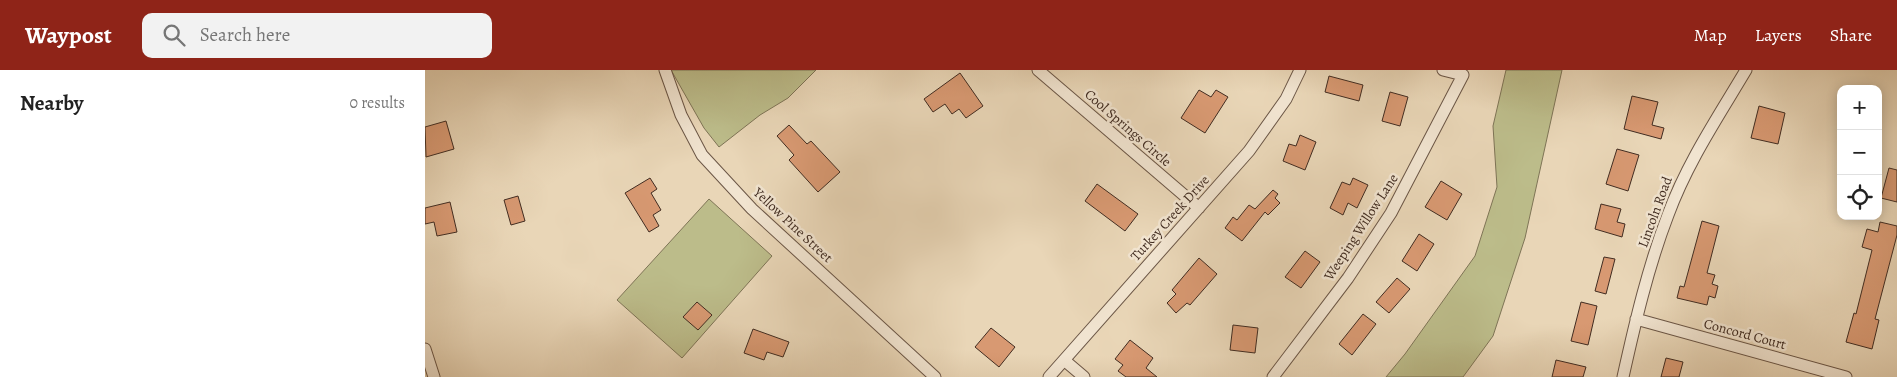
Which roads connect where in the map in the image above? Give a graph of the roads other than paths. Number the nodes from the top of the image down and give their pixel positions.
1 (665, 70) edge
2 (1038, 70) edge
3 (1300, 70) edge
4 (1443, 70) edge
5 (1746, 70) edge
6 (1199, 208) junction
7 (1636, 319) junction
8 (425, 349) edge
9 (1064, 360) junction
10 (434, 377) edge
11 (935, 377) edge
12 (1049, 377) edge
13 (1083, 377) edge
14 (1273, 377) edge
15 (1623, 377) edge
16 (1846, 377) edge

1 - 11 street, Yellow Pine Street
2 - 6 street, Cool Springs Circle
3 - 6 street, Turkey Creek Drive
4 - 14 street, Weeping Willow Lane
5 - 7 street, Lincoln Road
6 - 9 street, Turkey Creek Drive
7 - 15 street, Lincoln Road
7 - 16 street, Concord Court
8 - 10 street
9 - 12 street, Turkey Creek Drive
9 - 13 street

